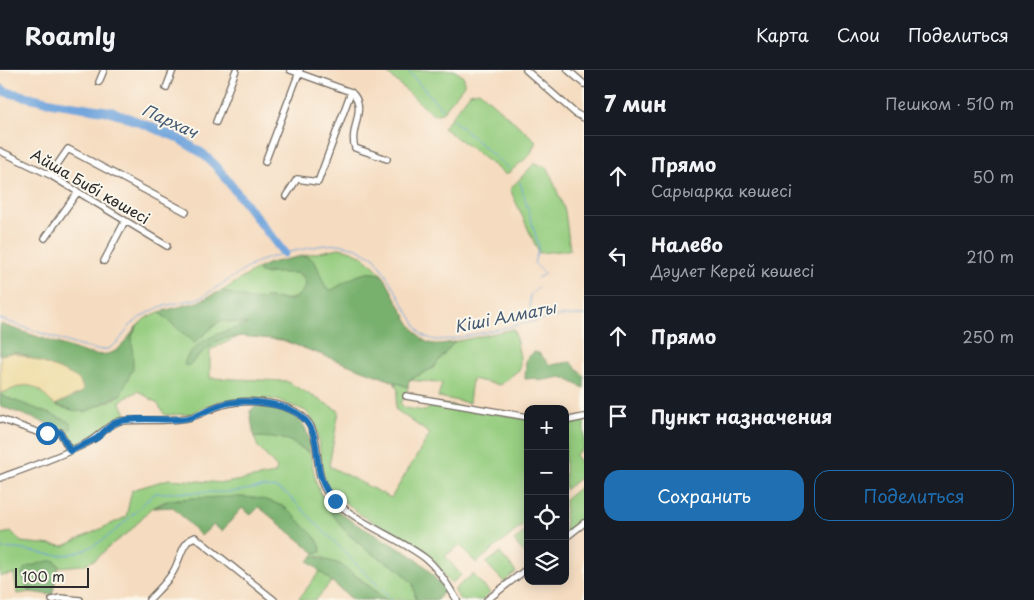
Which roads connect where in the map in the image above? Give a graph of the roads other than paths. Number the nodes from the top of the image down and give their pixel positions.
1 (104, 70) edge
2 (173, 70) edge
3 (236, 70) edge
4 (290, 70) edge
5 (526, 70) edge
6 (568, 70) edge
7 (299, 72) edge
8 (99, 82) dead end
9 (584, 84) edge
10 (166, 88) dead end
11 (351, 92) junction
12 (584, 118) edge
13 (216, 122) dead end
14 (0, 151) edge
15 (387, 159) dead end
16 (265, 162) dead end
17 (50, 176) junction
18 (77, 192) junction
19 (286, 196) dead end
20 (186, 212) dead end
21 (125, 221) junction
22 (45, 238) dead end
23 (167, 246) dead end
24 (104, 261) dead end
25 (406, 396) dead end
26 (524, 416) edge
27 (584, 417) edge
28 (0, 419) edge
29 (569, 420) edge
30 (70, 451) junction
31 (0, 478) edge
32 (584, 523) edge
33 (569, 535) edge
34 (524, 571) edge
35 (52, 600) edge
36 (80, 600) edge
37 (149, 600) edge
38 (274, 600) edge
39 (457, 600) edge
40 (487, 600) edge

1 - 8 street
2 - 10 street
3 - 13 street
4 - 7 street
5 - 12 street
6 - 9 street
7 - 11 street
7 - 16 street
11 - 15 street
11 - 19 street
14 - 17 street, Айша Бибі көшесі
17 - 18 street, Айша Бибі көшесі
17 - 20 street, Айша Бибі көшесі
18 - 21 street, Айша Бибі көшесі
18 - 22 street
21 - 23 street, Айша Бибі көшесі
21 - 24 street
25 - 26 street
27 - 29 street
28 - 30 street
30 - 31 street
30 - 39 street
32 - 33 street
34 - 40 street
35 - 36 street
37 - 38 street

